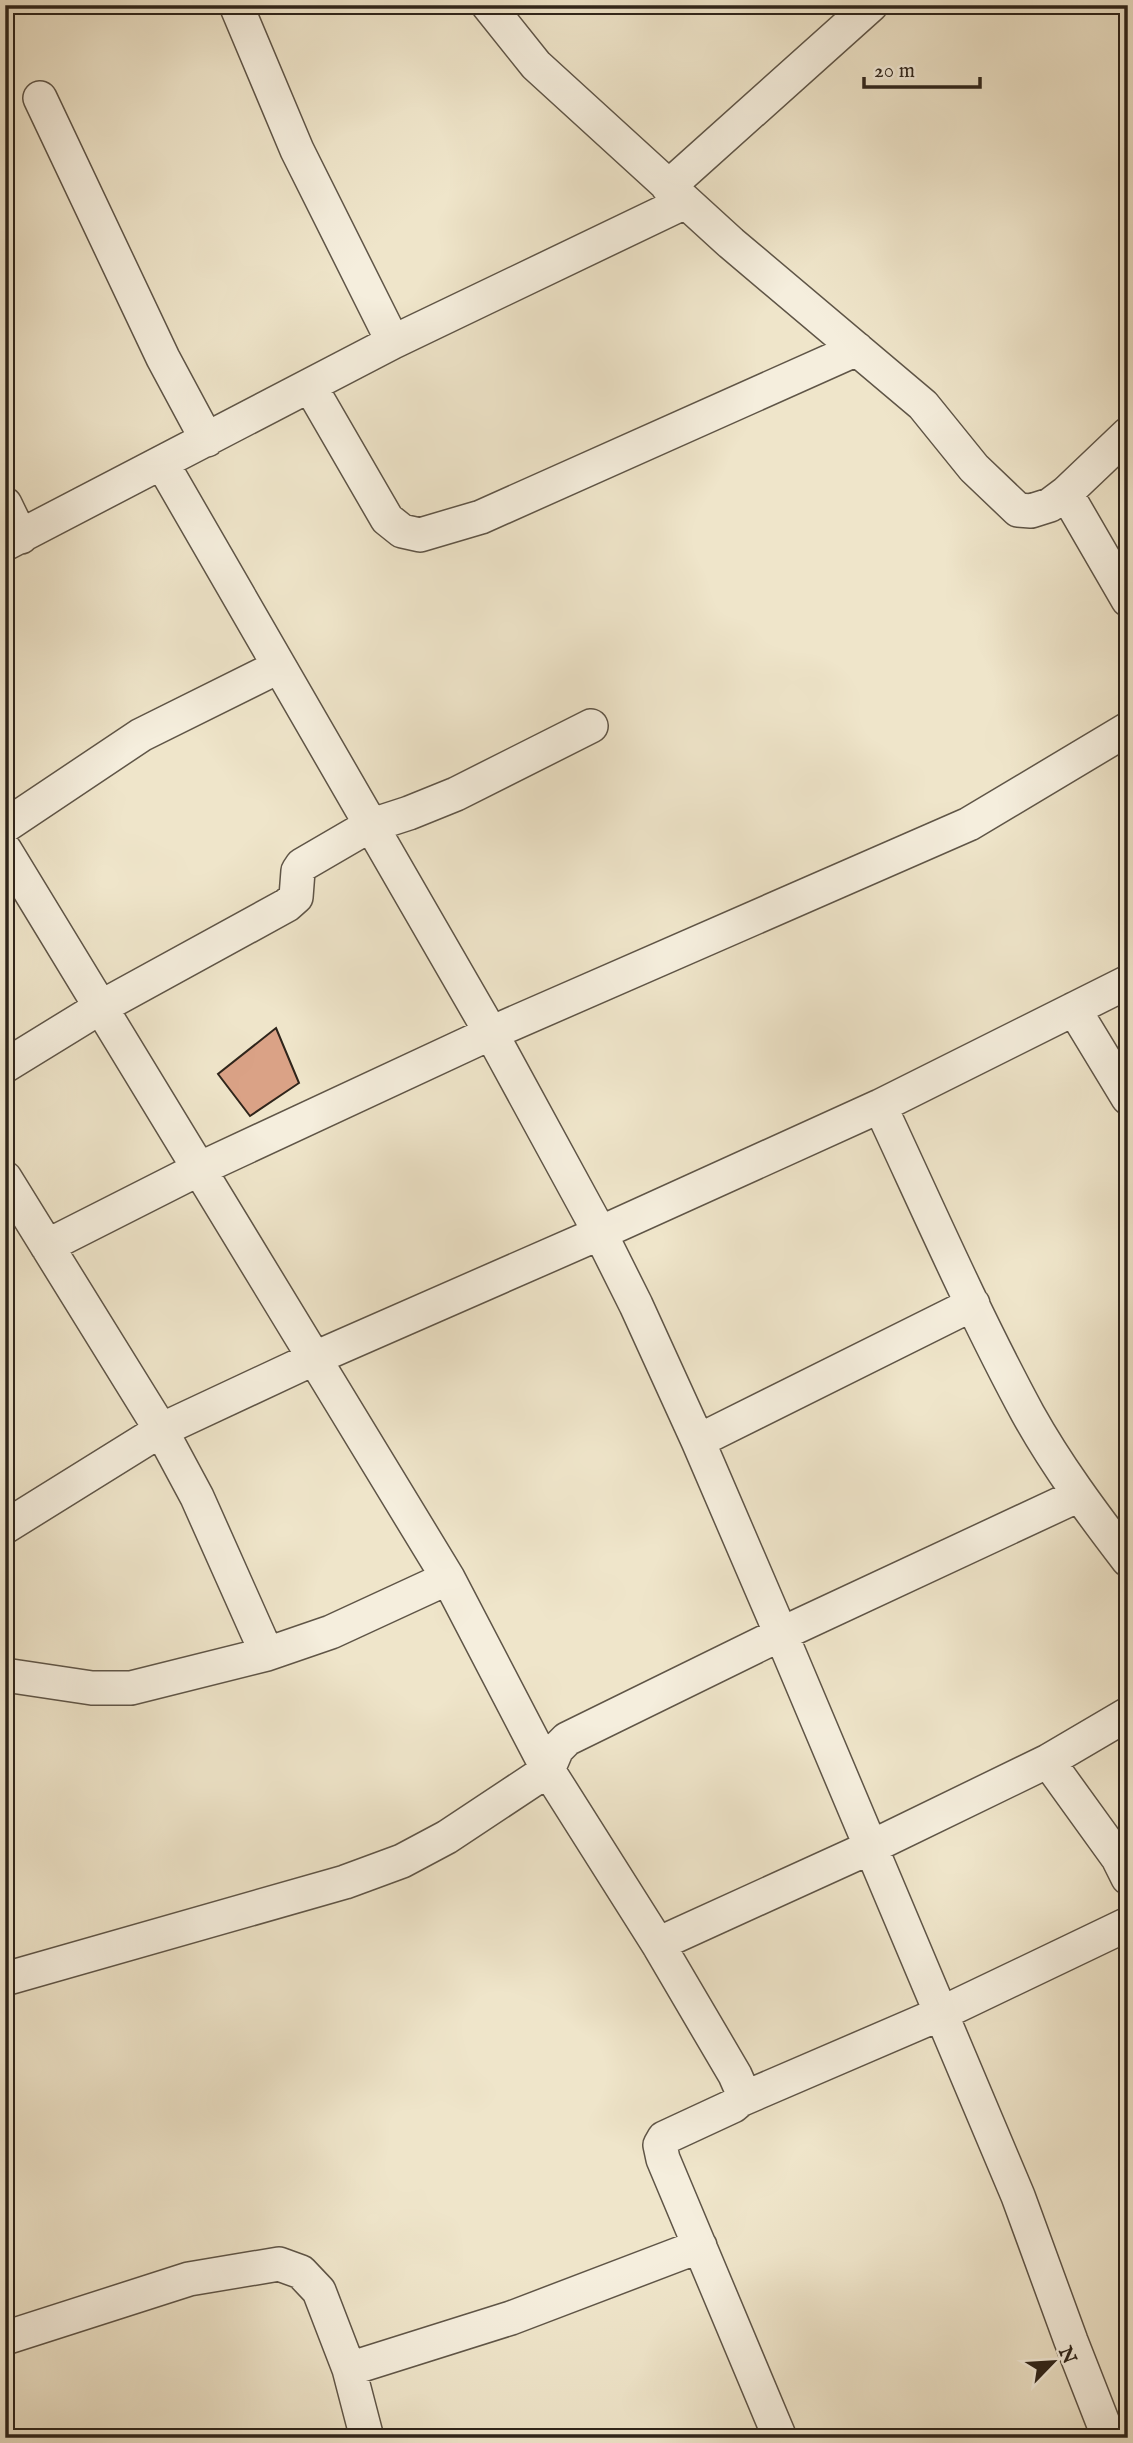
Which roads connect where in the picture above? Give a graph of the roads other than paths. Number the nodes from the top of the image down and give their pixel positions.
1 (236, 5) edge
2 (488, 5) edge
3 (871, 5) edge
4 (40, 97) dead end
5 (676, 194) junction
6 (393, 342) junction
7 (858, 349) junction
8 (310, 386) junction
9 (1128, 434) edge
10 (206, 440) junction
11 (162, 463) junction
12 (1066, 494) junction
13 (5, 504) edge
14 (13, 540) edge
15 (1128, 600) edge
16 (278, 667) junction
17 (591, 726) dead end
18 (1128, 729) edge
19 (5, 826) edge
20 (369, 826) junction
21 (5, 850) edge
22 (1128, 982) edge
23 (101, 1007) junction
24 (1074, 1009) junction
25 (491, 1033) junction
26 (5, 1066) edge
27 (1128, 1098) edge
28 (880, 1105) junction
29 (199, 1169) junction
30 (5, 1178) edge
31 (600, 1233) junction
32 (47, 1246) junction
33 (973, 1304) junction
34 (315, 1358) junction
35 (160, 1430) junction
36 (698, 1441) junction
37 (1079, 1495) junction
38 (5, 1527) edge
39 (1128, 1560) edge
40 (448, 1578) junction
41 (781, 1634) junction
42 (267, 1654) junction
43 (5, 1675) edge
44 (1128, 1714) edge
45 (1048, 1761) junction
46 (548, 1770) junction
47 (872, 1847) junction
48 (1128, 1878) edge
49 (1128, 1924) edge
50 (658, 1944) junction
51 (5, 1979) edge
52 (942, 2013) junction
53 (740, 2100) junction
54 (700, 2246) junction
55 (5, 2338) edge
56 (349, 2368) junction
57 (367, 2438) edge
58 (780, 2438) edge
59 (1109, 2438) edge

1 - 6 street
2 - 5 street
3 - 5 street
4 - 10 street
5 - 6 street
5 - 7 street
6 - 8 street
7 - 8 street
7 - 12 street
8 - 10 street
9 - 12 street
10 - 11 street
11 - 14 street
11 - 16 street
12 - 15 street
13 - 14 street
16 - 19 street
16 - 20 street
17 - 20 street
18 - 25 street
20 - 23 street
20 - 25 street
21 - 23 street
22 - 24 street
23 - 26 street
23 - 29 street
24 - 27 street
24 - 28 street
25 - 29 street
25 - 31 street
28 - 31 street
28 - 33 street
29 - 32 street
29 - 34 street
30 - 32 street
31 - 34 street
31 - 36 street
32 - 35 street
33 - 36 street
33 - 37 street
34 - 35 street
34 - 40 street
35 - 38 street
35 - 42 street
36 - 41 street
37 - 39 street
37 - 41 street
40 - 42 street
40 - 46 street
41 - 46 street
41 - 47 street
42 - 43 street
44 - 45 street
45 - 47 street
45 - 48 street
46 - 50 street
46 - 51 street
47 - 50 street
47 - 52 street
49 - 52 street
50 - 53 street
52 - 53 street
52 - 59 street
53 - 54 street
54 - 56 street
54 - 58 street
55 - 56 street
56 - 57 street

